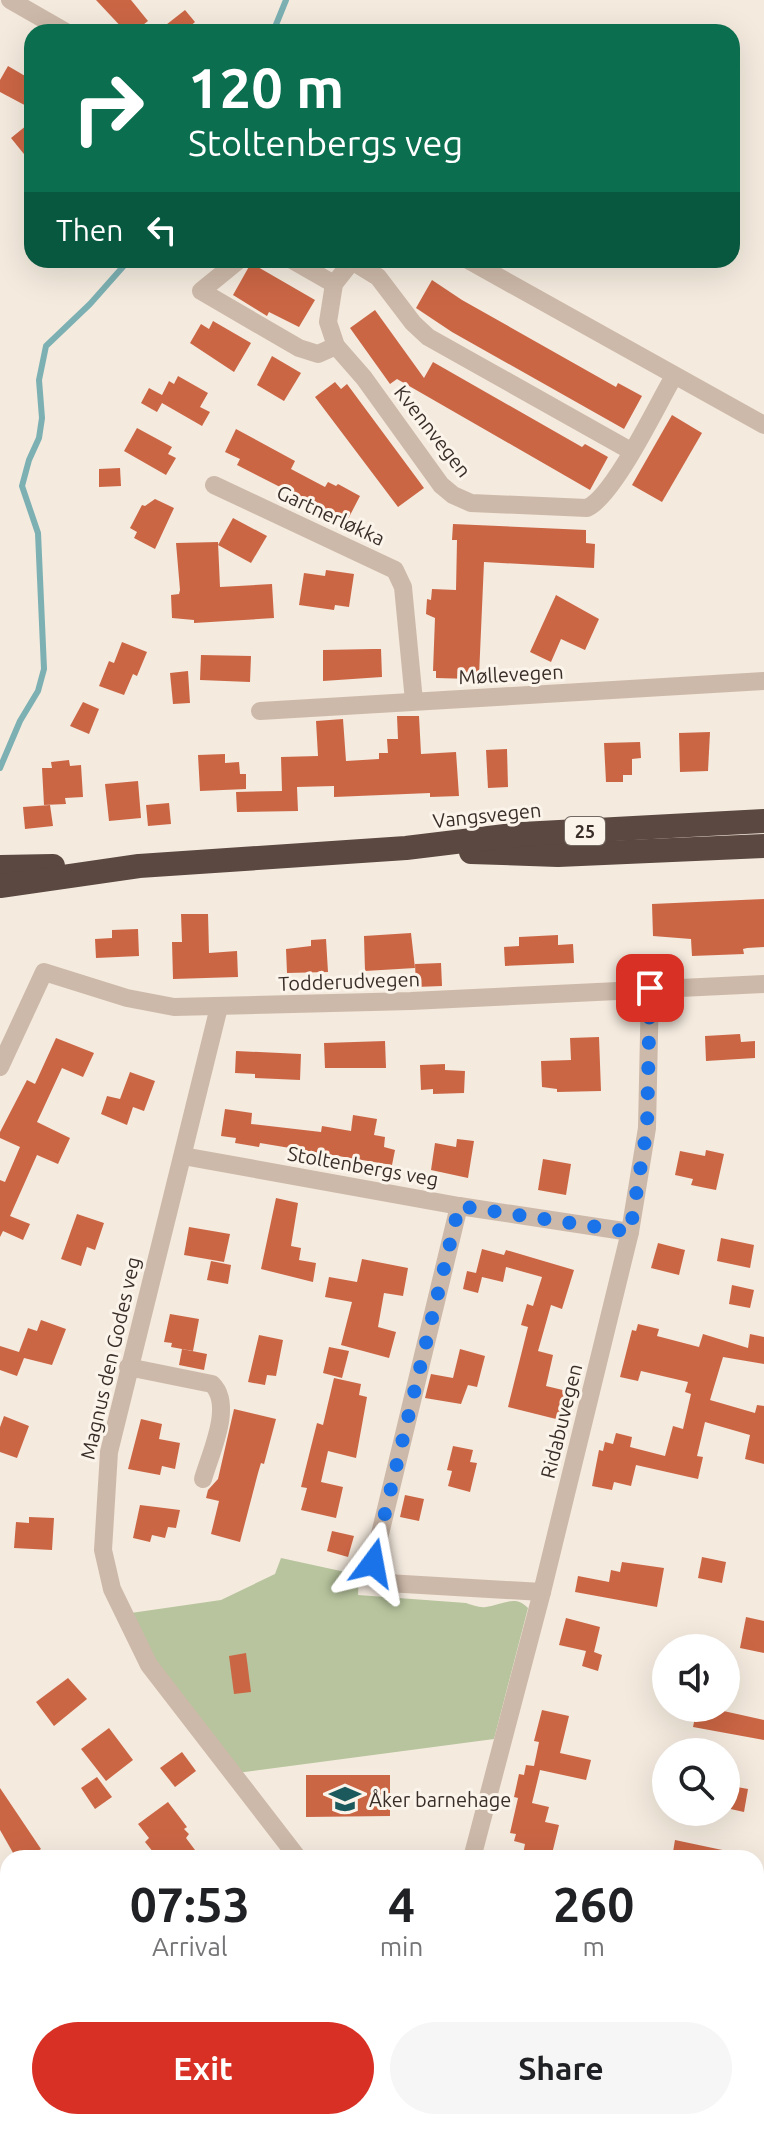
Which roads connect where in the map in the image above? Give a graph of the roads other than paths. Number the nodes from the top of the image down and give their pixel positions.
1 (10, 0) edge
2 (52, 24) edge
3 (229, 268) edge
4 (306, 268) edge
5 (347, 268) edge
6 (363, 268) edge
7 (482, 268) edge
8 (334, 284) junction
9 (336, 346) junction
10 (674, 376) junction
11 (764, 425) edge
12 (631, 451) junction
13 (214, 485) dead end
14 (764, 681) edge
15 (414, 701) junction
16 (260, 711) dead end
17 (764, 821) edge
18 (764, 846) edge
19 (406, 848) junction
20 (139, 866) junction
21 (0, 867) edge
22 (0, 886) edge
23 (764, 984) edge
24 (650, 988) junction
25 (219, 1007) junction
26 (0, 1067) edge
27 (183, 1156) junction
28 (459, 1206) junction
29 (630, 1232) junction
30 (128, 1367) junction
31 (203, 1479) dead end
32 (542, 1592) junction
33 (292, 1850) edge
34 (474, 1850) edge

1 - 2 street
3 - 9 street
4 - 8 street
5 - 8 street
6 - 12 street
7 - 10 street
8 - 9 street
9 - 12 street, Kvennvegen
10 - 11 street
10 - 12 street, Kvennvegen
13 - 15 street, Gartnerløkka
14 - 15 street, Møllevegen
15 - 16 street, Møllevegen
17 - 19 highway, Vangsvegen / 25
18 - 19 highway, Vangsvegen / 25
19 - 20 highway, Vangsvegen / 25
20 - 21 highway, Vangsvegen / 25
20 - 22 highway, Vangsvegen / 25
23 - 24 street, Todderudvegen
24 - 25 street, Todderudvegen
24 - 29 street, Ridabuvegen
25 - 26 street, Todderudvegen
25 - 27 street, Magnus den Godes veg
27 - 28 street, Stoltenbergs veg
27 - 30 street, Magnus den Godes veg
28 - 29 street, Stoltenbergs veg
28 - 32 street
29 - 32 street, Ridabuvegen
30 - 31 street
30 - 33 street, Magnus den Godes veg
32 - 34 street, Ridabuvegen

